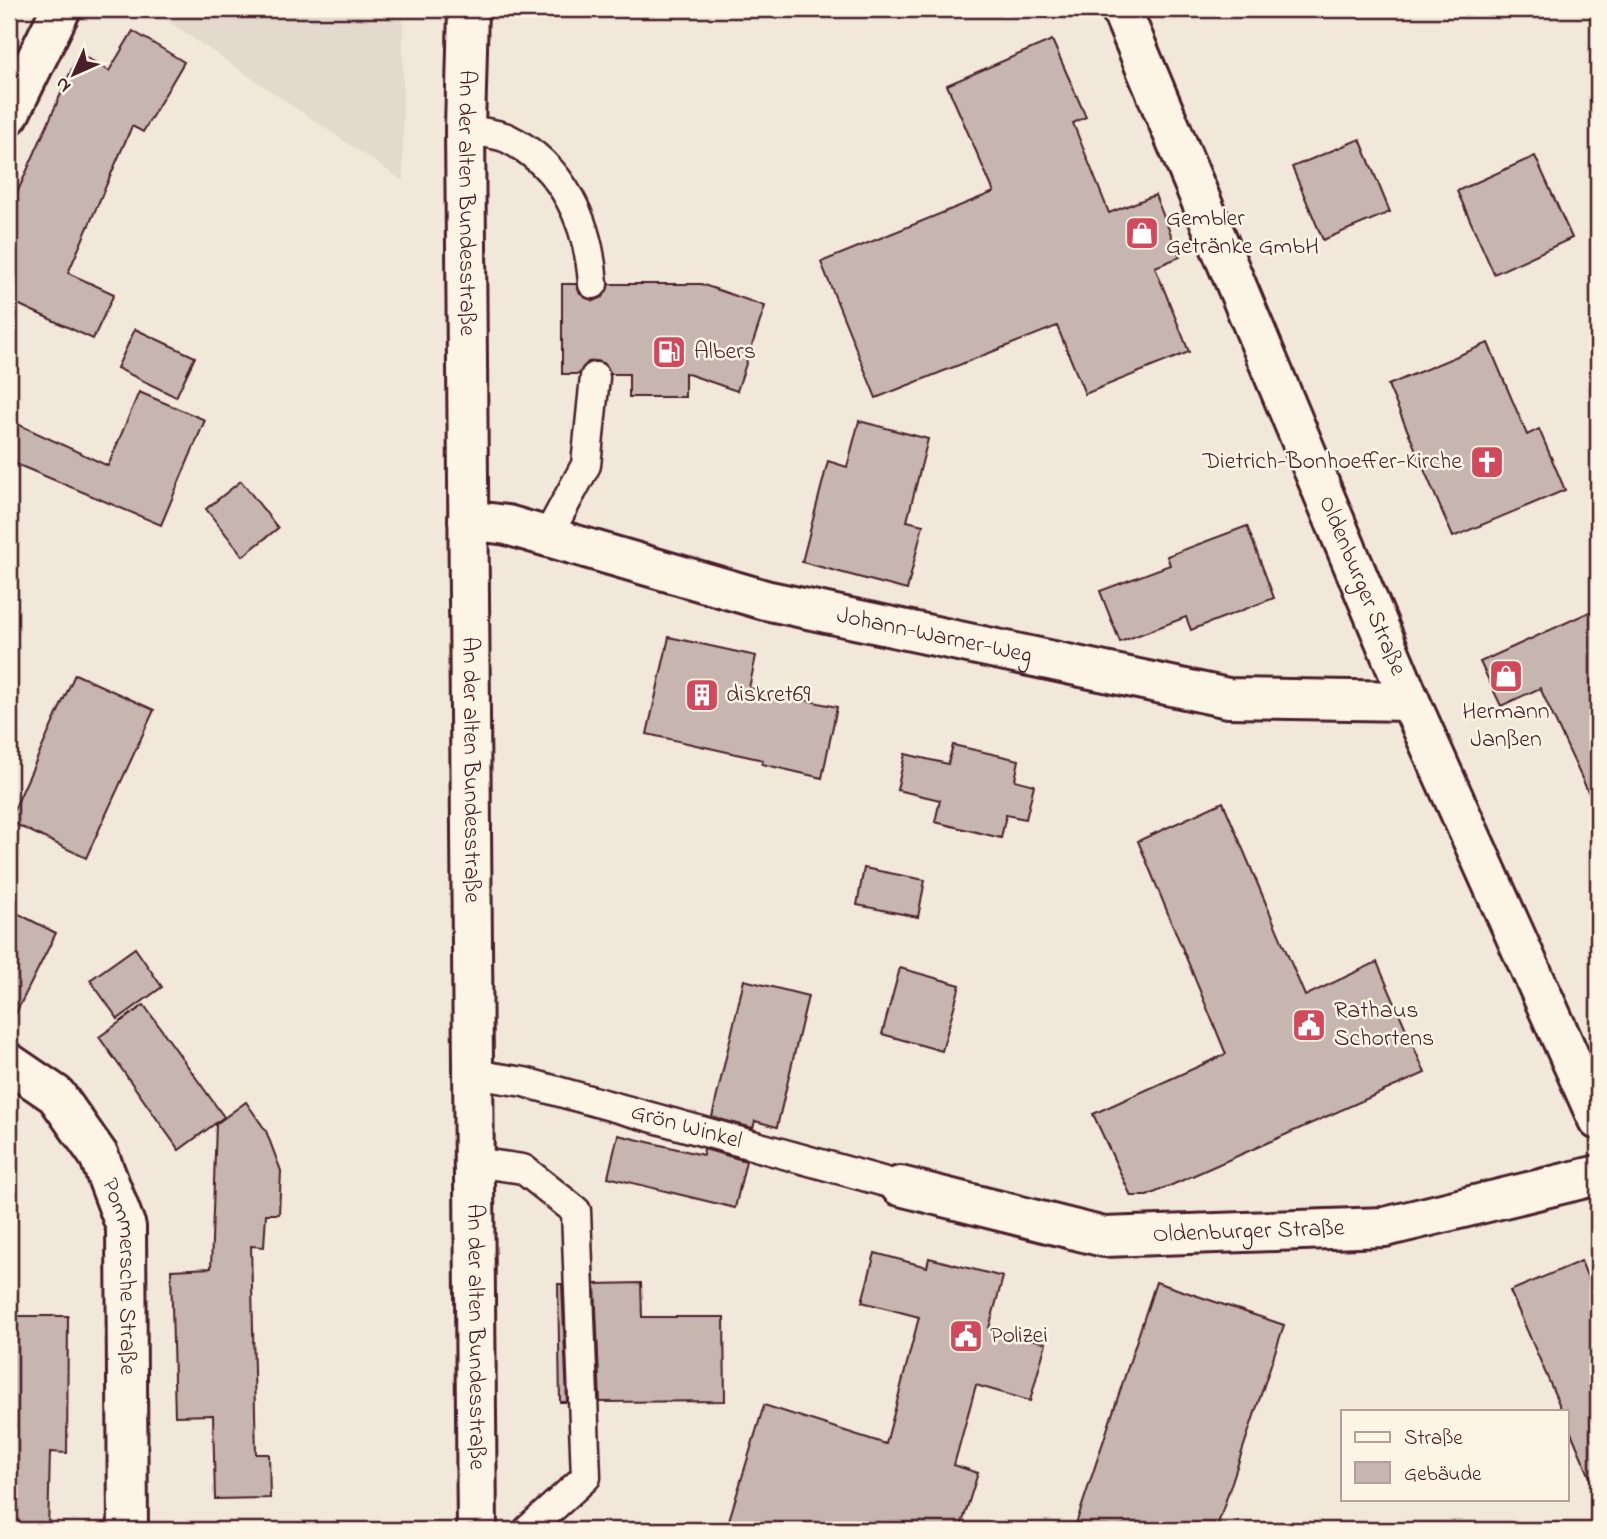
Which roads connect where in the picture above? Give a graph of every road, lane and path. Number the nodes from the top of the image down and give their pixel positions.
1 (61, 9) edge
2 (468, 9) edge
3 (1121, 9) edge
4 (9, 115) edge
5 (465, 129) junction
6 (593, 284) dead end
7 (595, 377) dead end
8 (468, 520) junction
9 (547, 537) junction
10 (1410, 701) junction
11 (9, 1063) edge
12 (473, 1074) junction
13 (1598, 1120) edge
14 (474, 1162) junction
15 (1598, 1175) edge
16 (900, 1186) joint
17 (128, 1530) edge
18 (477, 1530) edge
19 (528, 1530) edge

1 - 4 street
2 - 5 street, An der alten Bundesstraße
3 - 10 street, Oldenburger Straße
5 - 6 lane
5 - 8 street, An der alten Bundesstraße
7 - 9 lane
8 - 9 street, Johann-Warner-Weg
8 - 12 street, An der alten Bundesstraße
9 - 10 street, Johann-Warner-Weg
10 - 13 street, Oldenburger Straße
11 - 17 street, Pommersche Straße
12 - 14 street, An der alten Bundesstraße
12 - 16 lane, Grön Winkel
14 - 18 street, An der alten Bundesstraße
14 - 19 lane
15 - 16 street, Oldenburger Straße

